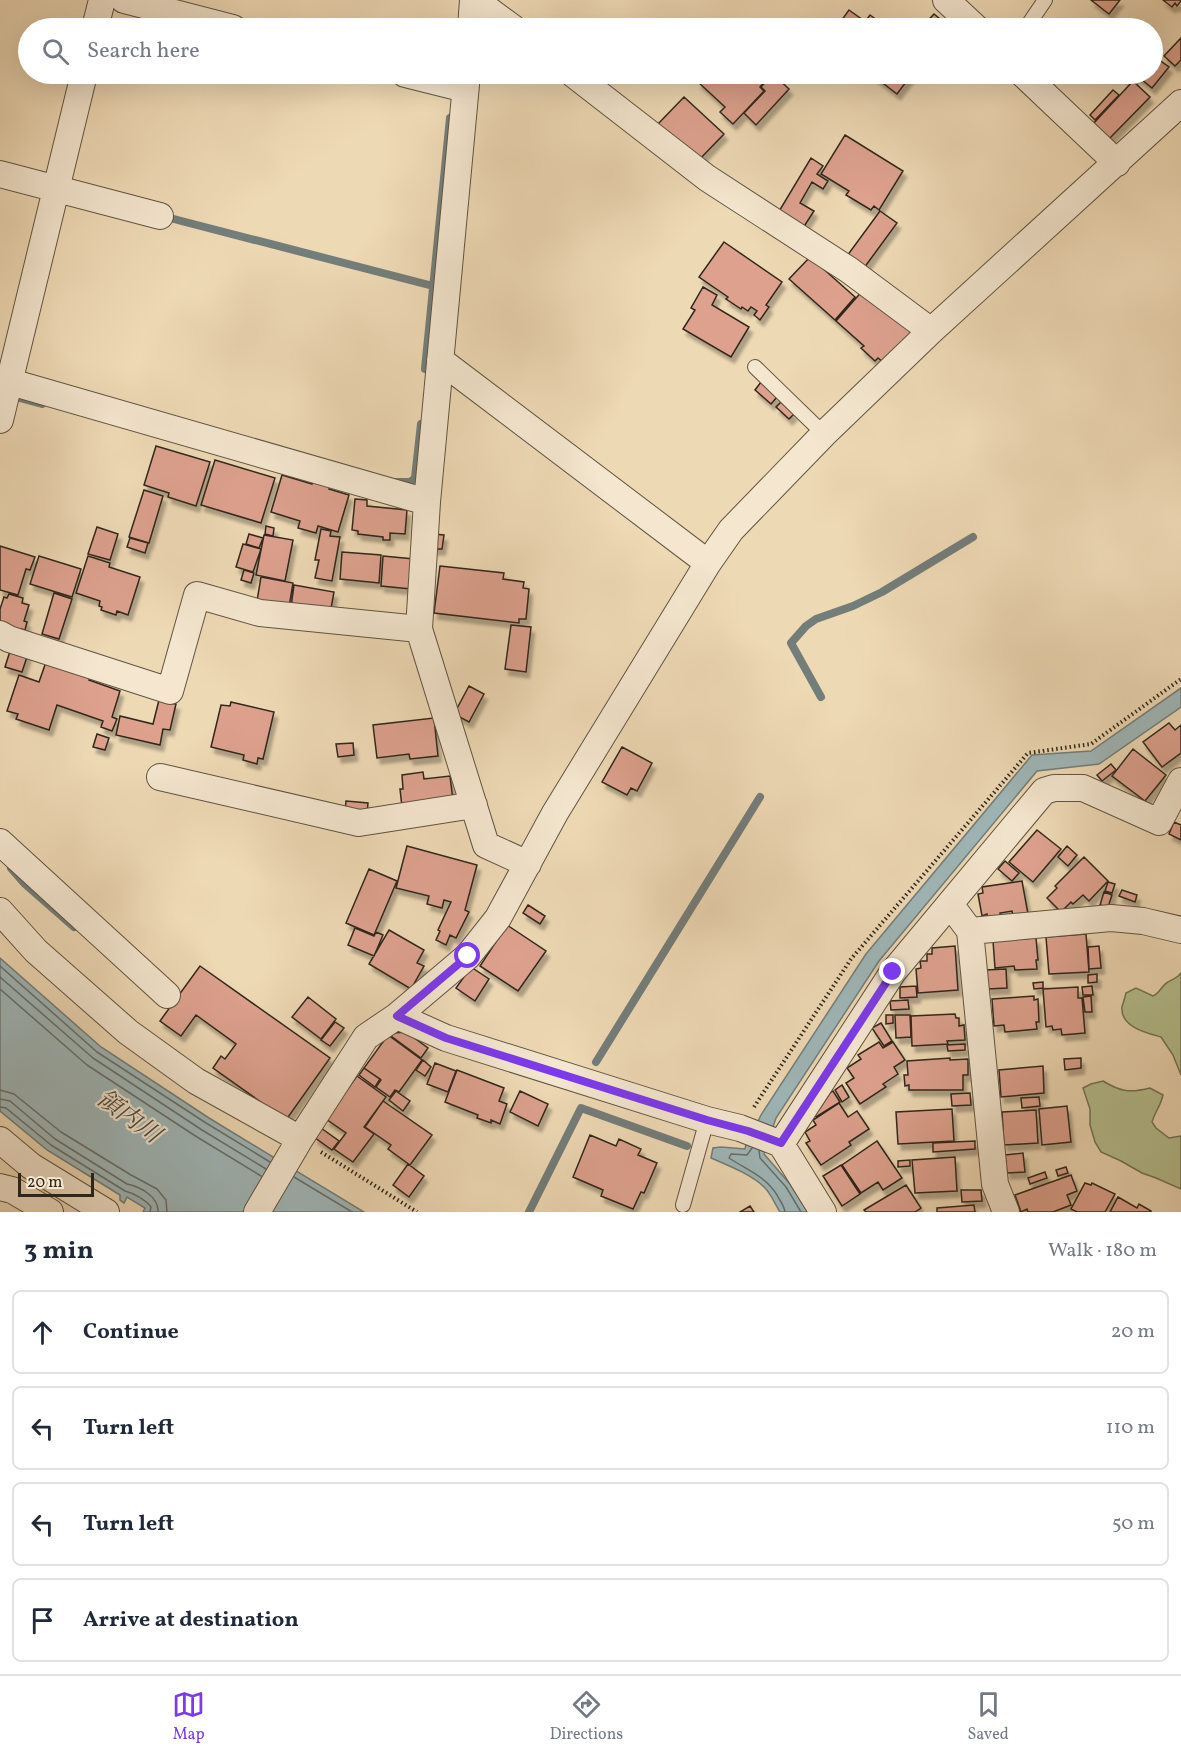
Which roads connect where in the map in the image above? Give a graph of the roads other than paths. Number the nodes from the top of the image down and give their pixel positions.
1 (102, 0) edge
2 (124, 0) edge
3 (474, 0) edge
4 (946, 0) edge
5 (1045, 0) edge
6 (98, 18) edge
7 (194, 18) edge
8 (472, 18) edge
9 (499, 18) edge
10 (965, 18) edge
11 (1033, 18) edge
12 (82, 84) edge
13 (466, 84) edge
14 (586, 84) edge
15 (1034, 84) edge
16 (1181, 103) edge
17 (1117, 163) junction
18 (0, 174) edge
19 (56, 188) junction
20 (160, 216) dead end
21 (931, 331) junction
22 (440, 360) junction
23 (755, 367) dead end
24 (5, 380) edge
25 (0, 420) edge
26 (824, 434) junction
27 (427, 502) junction
28 (708, 563) junction
29 (419, 629) junction
30 (0, 634) edge
31 (160, 777) dead end
32 (1181, 781) edge
33 (474, 806) junction
34 (0, 842) edge
35 (528, 864) junction
36 (950, 904) junction
37 (0, 911) edge
38 (1181, 930) edge
39 (970, 931) junction
40 (166, 995) dead end
41 (397, 1016) junction
42 (707, 1120) junction
43 (0, 1140) edge
44 (778, 1142) junction
45 (295, 1146) junction
46 (0, 1187) edge
47 (683, 1205) dead end
48 (50, 1212) edge
49 (106, 1212) edge
50 (257, 1212) edge
51 (823, 1212) edge
52 (1006, 1212) edge

1 - 6 street
2 - 7 street
3 - 8 street
3 - 9 street
4 - 10 street
5 - 11 lane
12 - 19 street
13 - 22 street
14 - 21 street
15 - 17 street
16 - 17 street
17 - 21 street
18 - 19 street
19 - 20 street
19 - 24 street
21 - 26 street
22 - 27 street
22 - 28 street
23 - 26 lane
24 - 25 street
24 - 27 street
26 - 28 street
27 - 29 street
28 - 35 street
29 - 30 street
29 - 33 street
31 - 33 street
32 - 36 street
33 - 35 street
34 - 40 street
35 - 41 street
36 - 39 street
36 - 44 street
37 - 45 street
38 - 39 street
39 - 52 street
41 - 42 street
41 - 45 street
42 - 44 street
42 - 47 lane
43 - 49 street
44 - 51 street
45 - 50 street
46 - 48 street

